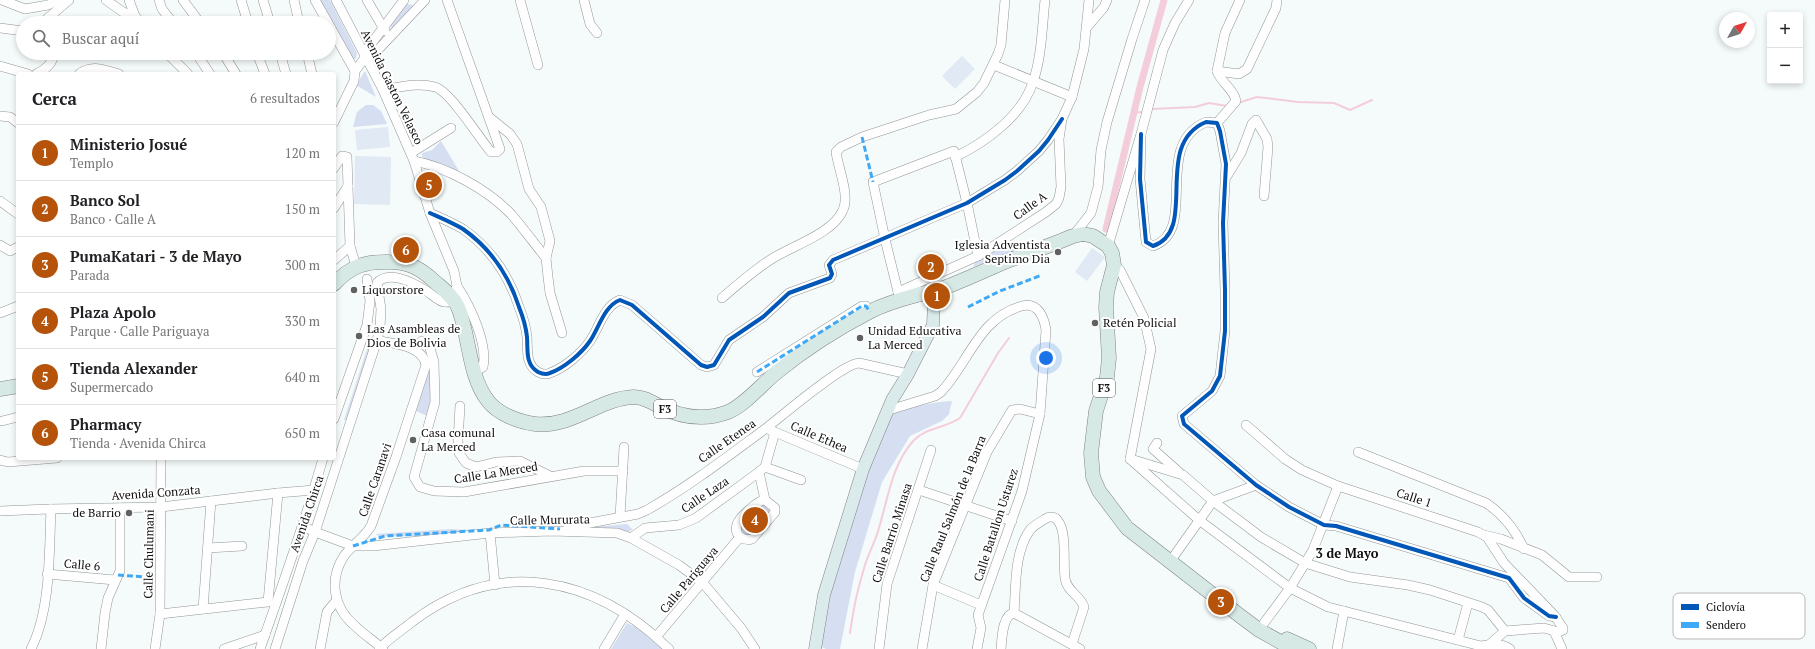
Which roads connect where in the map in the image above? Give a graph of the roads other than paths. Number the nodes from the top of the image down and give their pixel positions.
1 (2, 0) edge
2 (59, 0) edge
3 (69, 0) edge
4 (106, 0) edge
5 (129, 0) edge
6 (159, 0) edge
7 (183, 0) edge
8 (241, 0) edge
9 (263, 0) edge
10 (294, 0) edge
11 (315, 0) edge
12 (336, 0) edge
13 (367, 0) edge
14 (404, 0) edge
15 (447, 0) edge
16 (520, 0) edge
17 (584, 0) edge
18 (1005, 0) edge
19 (1046, 0) edge
20 (1089, 0) edge
21 (1107, 0) edge
22 (1145, 0) edge
23 (1189, 0) edge
24 (1240, 0) edge
25 (1277, 0) edge
26 (421, 1) edge
27 (50, 16) edge
28 (130, 16) edge
29 (136, 16) edge
30 (168, 16) edge
31 (195, 16) edge
32 (246, 16) edge
33 (268, 16) edge
34 (297, 16) edge
35 (324, 16) edge
36 (1087, 27) junction
37 (0, 28) edge
38 (383, 28) junction
39 (16, 30) edge
40 (596, 33) dead end
41 (390, 37) junction
42 (336, 38) edge
43 (366, 56) junction
44 (52, 60) edge
45 (174, 60) edge
46 (201, 60) edge
47 (227, 60) edge
48 (259, 60) edge
49 (282, 60) edge
50 (309, 60) edge
51 (538, 65) dead end
52 (994, 65) junction
53 (0, 66) edge
54 (355, 71) junction
55 (21, 72) edge
56 (41, 72) edge
57 (82, 72) edge
58 (111, 72) edge
59 (186, 72) edge
60 (209, 72) edge
61 (235, 72) edge
62 (263, 72) edge
63 (285, 72) edge
64 (312, 72) edge
65 (1217, 72) junction
66 (1033, 82) junction
67 (383, 90) junction
68 (1072, 97) junction
69 (0, 116) edge
70 (489, 117) junction
71 (336, 118) edge
72 (1062, 119) junction
73 (16, 122) edge
74 (1217, 124) junction
75 (451, 128) dead end
76 (1141, 134) junction
77 (413, 157) junction
78 (955, 157) junction
79 (336, 165) edge
80 (1226, 177) junction
81 (348, 186) junction
82 (1264, 196) dead end
83 (0, 201) edge
84 (967, 202) junction
85 (336, 205) edge
86 (16, 213) edge
87 (430, 213) junction
88 (1073, 236) junction
89 (884, 239) junction
90 (1102, 242) junction
91 (0, 246) edge
92 (350, 246) junction
93 (16, 248) edge
94 (978, 256) junction
95 (336, 258) edge
96 (546, 258) junction
97 (1114, 265) junction
98 (356, 266) junction
99 (367, 279) dead end
100 (336, 282) edge
101 (458, 286) junction
102 (931, 292) junction
103 (899, 296) junction
104 (722, 298) dead end
105 (453, 300) junction
106 (380, 302) junction
107 (16, 307) edge
108 (369, 311) junction
109 (870, 312) junction
110 (0, 313) edge
111 (562, 334) dead end
112 (377, 340) junction
113 (414, 350) junction
114 (475, 371) junction
115 (757, 372) dead end
116 (908, 374) junction
117 (16, 386) edge
118 (0, 390) edge
119 (460, 406) dead end
120 (889, 410) junction
121 (336, 413) edge
122 (1040, 414) junction
123 (16, 417) edge
124 (2, 421) dead end
125 (1246, 426) dead end
126 (765, 429) junction
127 (775, 432) junction
128 (1157, 443) dead end
129 (624, 447) dead end
130 (931, 450) dead end
131 (1358, 452) dead end
132 (1130, 459) junction
133 (0, 460) edge
134 (32, 460) edge
135 (162, 460) edge
136 (322, 460) edge
137 (863, 469) junction
138 (762, 470) junction
139 (623, 471) junction
140 (1183, 475) junction
141 (550, 476) junction
142 (801, 480) dead end
143 (1256, 486) junction
144 (1338, 486) junction
145 (314, 490) junction
146 (919, 490) junction
147 (278, 493) junction
148 (766, 500) junction
149 (211, 501) junction
150 (1213, 501) junction
151 (965, 506) junction
152 (161, 507) junction
153 (120, 508) junction
154 (51, 509) junction
155 (0, 511) edge
156 (620, 517) junction
157 (1199, 520) junction
158 (1012, 521) junction
159 (1324, 525) junction
160 (303, 526) junction
161 (551, 531) junction
162 (315, 532) junction
163 (490, 533) junction
164 (1484, 535) junction
165 (740, 537) junction
166 (631, 538) junction
167 (242, 546) dead end
168 (353, 546) junction
169 (208, 548) junction
170 (1524, 549) junction
171 (1172, 559) junction
172 (1305, 563) junction
173 (47, 574) junction
174 (1597, 577) dead end
175 (115, 580) junction
176 (703, 583) junction
177 (495, 585) junction
178 (933, 585) junction
179 (1290, 588) junction
180 (336, 601) junction
181 (1468, 603) junction
182 (981, 605) junction
183 (203, 609) junction
184 (1344, 611) junction
185 (160, 614) junction
186 (625, 614) junction
187 (1010, 615) junction
188 (1556, 618) junction
189 (1261, 626) junction
190 (1505, 631) junction
191 (1554, 631) junction
192 (265, 635) junction
193 (656, 637) junction
194 (1458, 640) junction
195 (1490, 644) junction
196 (1076, 647) edge
197 (381, 648) edge
198 (32, 649) edge
199 (101, 649) edge
200 (155, 649) edge
201 (224, 649) edge
202 (260, 649) edge
203 (275, 649) edge
204 (320, 649) edge
205 (604, 649) edge
206 (669, 649) edge
207 (755, 649) edge
208 (815, 649) edge
209 (879, 649) edge
210 (922, 649) edge
211 (977, 649) edge
212 (1001, 649) edge
213 (1293, 649) edge
214 (1309, 649) edge
215 (1337, 649) edge
216 (1510, 649) edge
217 (1562, 649) edge

1 - 2 street
3 - 27 street
4 - 28 street
5 - 29 street
6 - 30 street
7 - 31 street
8 - 32 street
9 - 33 street
10 - 34 street
11 - 35 street
12 - 43 street, Avenida Gaston Velasco
13 - 38 street
14 - 38 street
15 - 70 street
16 - 51 street
17 - 40 street
18 - 52 street
19 - 66 street
20 - 36 street, Calle A
21 - 36 street
22 - 88 street
23 - 76 street
24 - 65 street
25 - 65 street
26 - 41 street
36 - 68 street, Calle A
37 - 39 street
38 - 41 street
38 - 43 street
41 - 43 street
42 - 54 street
43 - 54 street
43 - 67 street, Avenida Gaston Velasco
44 - 56 street
45 - 59 street
46 - 60 street
47 - 61 street
48 - 62 street
49 - 63 street
50 - 64 street
52 - 66 street
52 - 104 street
53 - 55 street
54 - 71 street
57 - 58 street
65 - 74 street
66 - 68 street
66 - 78 street
67 - 70 street
67 - 77 street, Avenida Gaston Velasco
68 - 72 street, Calle A
69 - 73 street
70 - 96 street
72 - 84 street
72 - 94 street, Calle A
74 - 76 street
74 - 80 street
75 - 77 street
76 - 90 street
77 - 87 street, Avenida Gaston Velasco
77 - 96 street
78 - 84 street
78 - 89 street
79 - 81 street
80 - 82 street
80 - 143 street
81 - 85 street
81 - 92 street
83 - 86 street
84 - 89 street
84 - 94 street
87 - 89 street
87 - 101 street, Avenida Gaston Velasco
88 - 90 highway, F3
88 - 102 highway, F3
89 - 103 street
90 - 97 highway
91 - 93 street
92 - 95 street
92 - 98 street
94 - 103 street, Calle A
96 - 111 street
97 - 132 street
97 - 171 highway, F3
98 - 100 highway, F3
98 - 105 highway, F3
99 - 108 street
101 - 105 street
101 - 114 street, Avenida Gaston Velasco
102 - 103 highway, F3
102 - 116 main road
103 - 109 highway, F3
105 - 106 street, Avenida Chirca
105 - 114 highway, F3
106 - 108 street
106 - 112 street, Avenida Chirca
107 - 110 street
108 - 121 street
109 - 114 highway, F3
109 - 115 street
112 - 113 street
112 - 162 street, Avenida Chirca
113 - 141 street, Calle La Merced
113 - 168 street, Calle Caranavi
116 - 120 main road
116 - 126 street, Calle Etenea
117 - 118 highway
119 - 141 street
120 - 122 street, Calle Batallon Ustarez
120 - 137 main road
122 - 151 street, Calle Raul Salmón de la Barra
122 - 158 street, Calle Batallon Ustarez
123 - 124 street
125 - 144 street, Calle 1
126 - 127 street, Calle Ethea
126 - 156 street, Calle Etenea
127 - 137 street, Calle Ethea
127 - 138 street
128 - 140 street
129 - 139 street
130 - 146 street, Calle Barrio Minasa
131 - 170 street
132 - 140 street
132 - 157 street
133 - 134 street
135 - 152 street, Calle Chulumani
136 - 145 street, Avenida Chirca
137 - 208 main road
138 - 142 street
138 - 148 street
138 - 166 street, Calle Laza
139 - 141 street, Calle La Merced
139 - 156 street
140 - 150 street
143 - 150 street
143 - 159 street
144 - 159 street
144 - 164 street, Calle 1
145 - 147 street, Avenida Conzata
145 - 160 street, Avenida Chirca
146 - 151 street
146 - 209 street, Calle Barrio Minasa
147 - 149 street, Avenida Conzata
147 - 183 street
148 - 165 street
148 - 165 street
149 - 152 street, Avenida Conzata
149 - 169 street
150 - 157 street
150 - 172 street
151 - 158 street
151 - 178 street, Calle Raul Salmón de la Barra
152 - 153 street, Avenida Conzata
152 - 185 street, Calle Chulumani
153 - 154 street, Avenida Conzata
153 - 175 street
154 - 155 street, Avenida Conzata
154 - 173 street
156 - 161 street, Calle Etenea
157 - 171 street
157 - 179 street
158 - 182 street, Calle Batallon Ustarez
159 - 172 street
159 - 188 street
160 - 162 street, Calle Mururata
160 - 192 street, Avenida Chirca
161 - 163 street, Calle Mururata
161 - 166 street, Calle Mururata
162 - 168 street, Calle Mururata
162 - 203 street, Avenida Chirca
163 - 168 street, Calle Mururata
163 - 177 street
164 - 170 street, Calle 1
164 - 188 street
165 - 176 street, Calle Pariguaya
166 - 176 street, Calle Mururata
167 - 169 street
168 - 180 street, Calle Caranavi
169 - 183 street
170 - 174 street, Calle 1
171 - 189 highway, F3
172 - 179 street
172 - 181 street
173 - 175 street, Calle 6
173 - 198 street
175 - 199 street
176 - 193 street, Calle Pariguaya
176 - 207 street, Calle Mururata
177 - 186 street
177 - 197 street
178 - 182 street
178 - 210 street, Calle Raul Salmón de la Barra
179 - 184 street
179 - 189 street
180 - 197 street
180 - 204 street
181 - 190 street
181 - 194 street
182 - 211 street, Calle Batallon Ustarez
183 - 185 street
184 - 194 street
184 - 215 street
185 - 200 street, Calle Chulumani
186 - 193 street
186 - 205 street
187 - 196 street
187 - 196 street
187 - 212 street
188 - 191 street
189 - 213 highway, F3
189 - 214 highway, F3
190 - 191 street
190 - 195 street
191 - 217 street
192 - 201 street
192 - 202 street, Avenida Chirca
193 - 206 street
194 - 195 street
195 - 216 street

